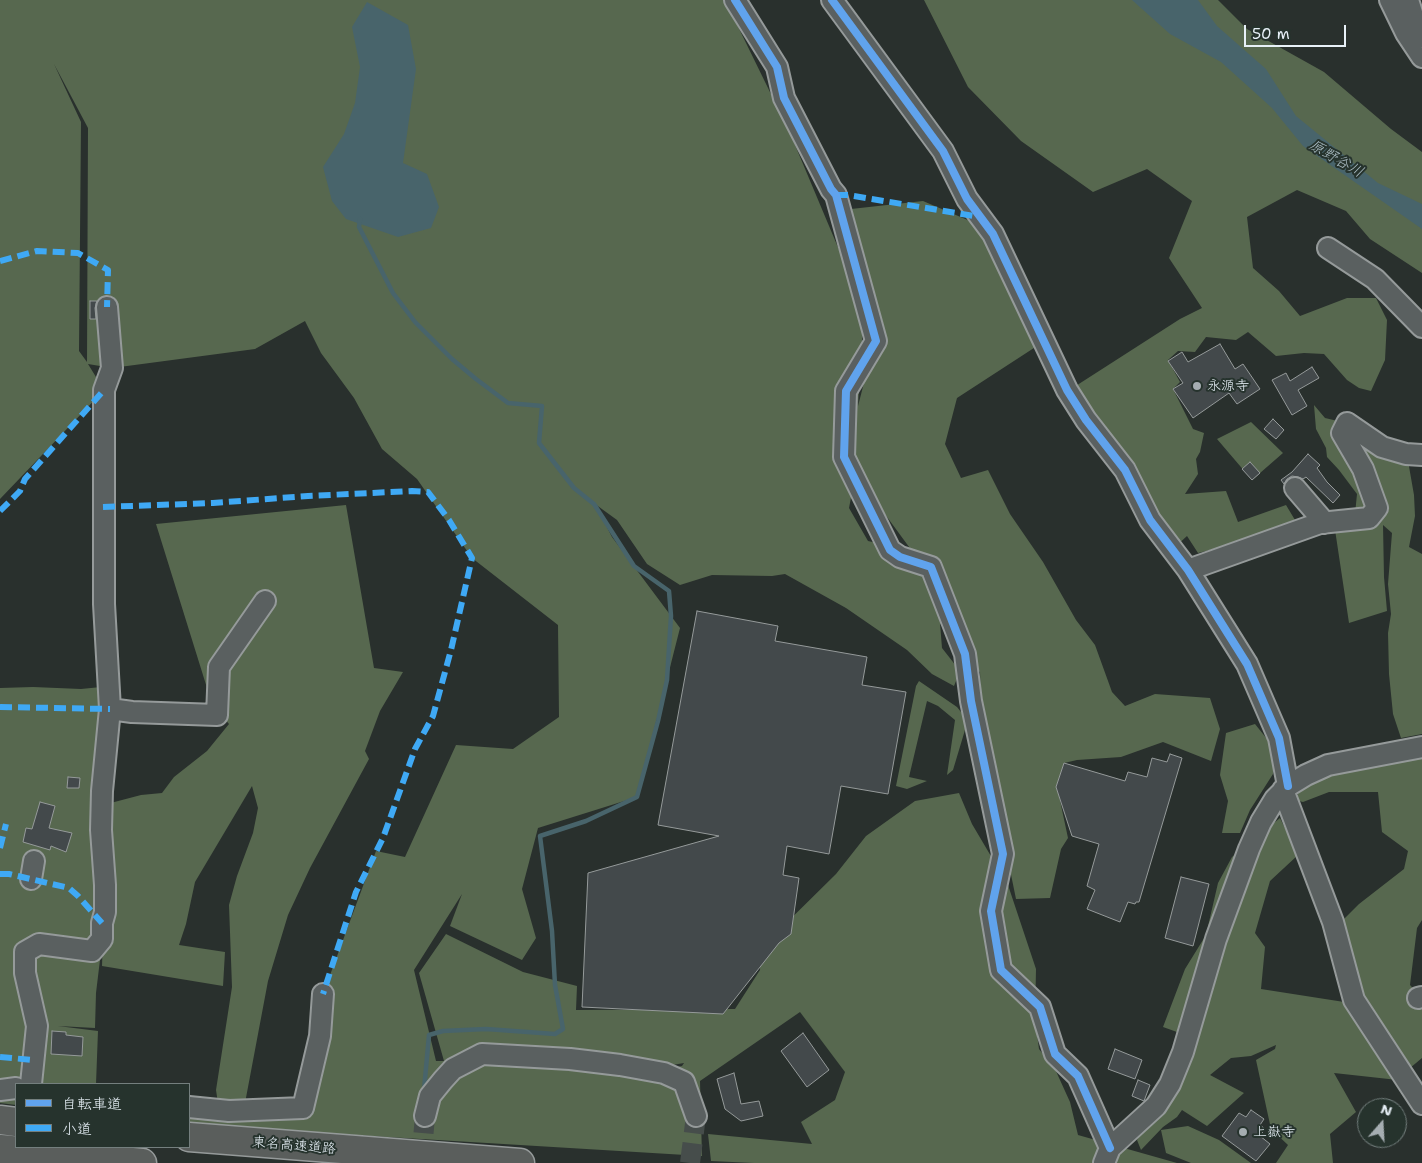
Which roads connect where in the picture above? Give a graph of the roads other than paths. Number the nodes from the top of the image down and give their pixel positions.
1 (735, 0) edge
2 (832, 0) edge
3 (1390, 0) edge
4 (1408, 0) edge
5 (1422, 44) edge
6 (1422, 57) edge
7 (1328, 248) dead end
8 (107, 308) dead end
9 (1422, 327) edge
10 (1422, 455) edge
11 (1295, 488) dead end
12 (1325, 523) junction
13 (1188, 570) junction
14 (265, 601) dead end
15 (110, 709) junction
16 (1422, 747) edge
17 (1286, 788) junction
18 (323, 994) dead end
19 (31, 1083) edge
20 (15, 1088) edge
21 (0, 1090) edge
22 (1422, 1104) edge
23 (190, 1107) edge
24 (425, 1116) tunnel mouth
25 (696, 1116) tunnel mouth
26 (0, 1120) edge
27 (15, 1122) edge
28 (190, 1137) edge
29 (0, 1149) edge
30 (1107, 1156) edge
31 (142, 1163) edge
32 (520, 1163) edge

1 - 30 street
2 - 13 street
3 - 6 street
4 - 5 street
7 - 9 street
8 - 15 street
10 - 12 street
11 - 12 street
12 - 13 street
13 - 17 street
14 - 15 street
15 - 19 street
16 - 17 street
17 - 22 street
17 - 30 street
18 - 23 street
20 - 21 street
24 - 25 street
26 - 27 highway
28 - 32 highway, 東名高速道路
29 - 31 highway

